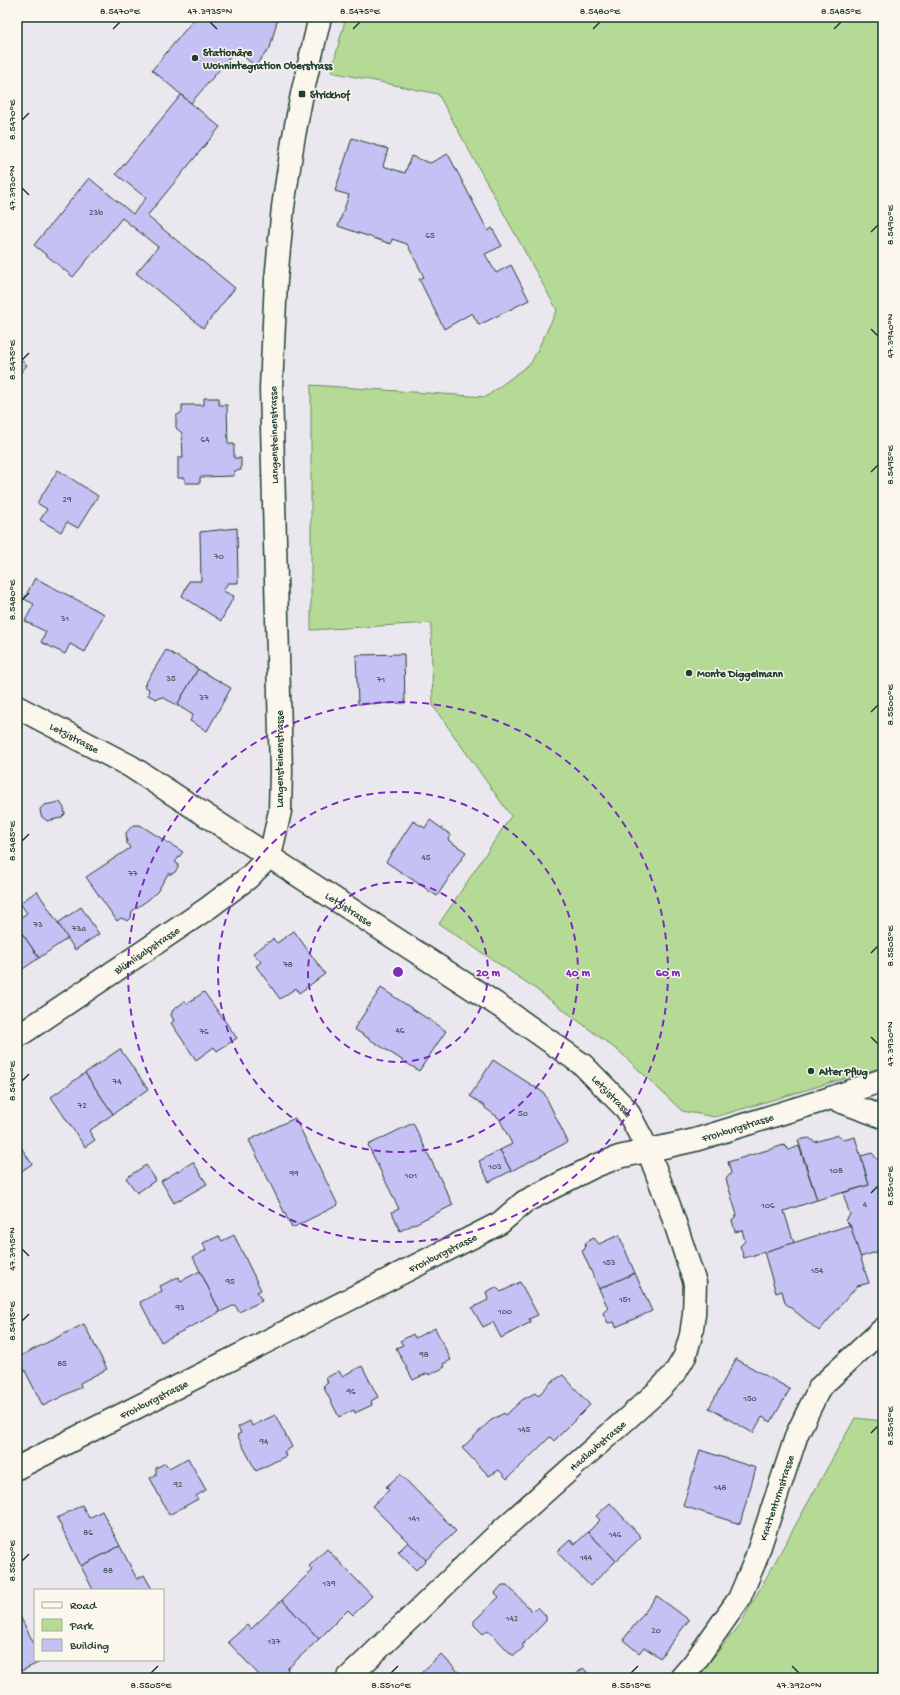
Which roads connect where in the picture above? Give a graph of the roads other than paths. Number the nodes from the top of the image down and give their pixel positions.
1 (320, 17) edge
2 (17, 707) edge
3 (270, 856) junction
4 (17, 1037) edge
5 (883, 1080) edge
6 (831, 1098) junction
7 (883, 1117) edge
8 (648, 1150) junction
9 (883, 1328) edge
10 (17, 1468) edge
11 (348, 1678) edge
12 (682, 1678) edge

1 - 3 street, Langensteinenstrasse
2 - 3 street, Letzistrasse
3 - 4 street, Blümlisalpstrasse
3 - 8 street, Letzistrasse
5 - 6 street, Frohburgstrasse
6 - 7 street
6 - 8 street, Frohburgstrasse
8 - 10 street, Frohburgstrasse
8 - 11 street, Hadlaubstrasse
9 - 12 street, Krattenturmstrasse

